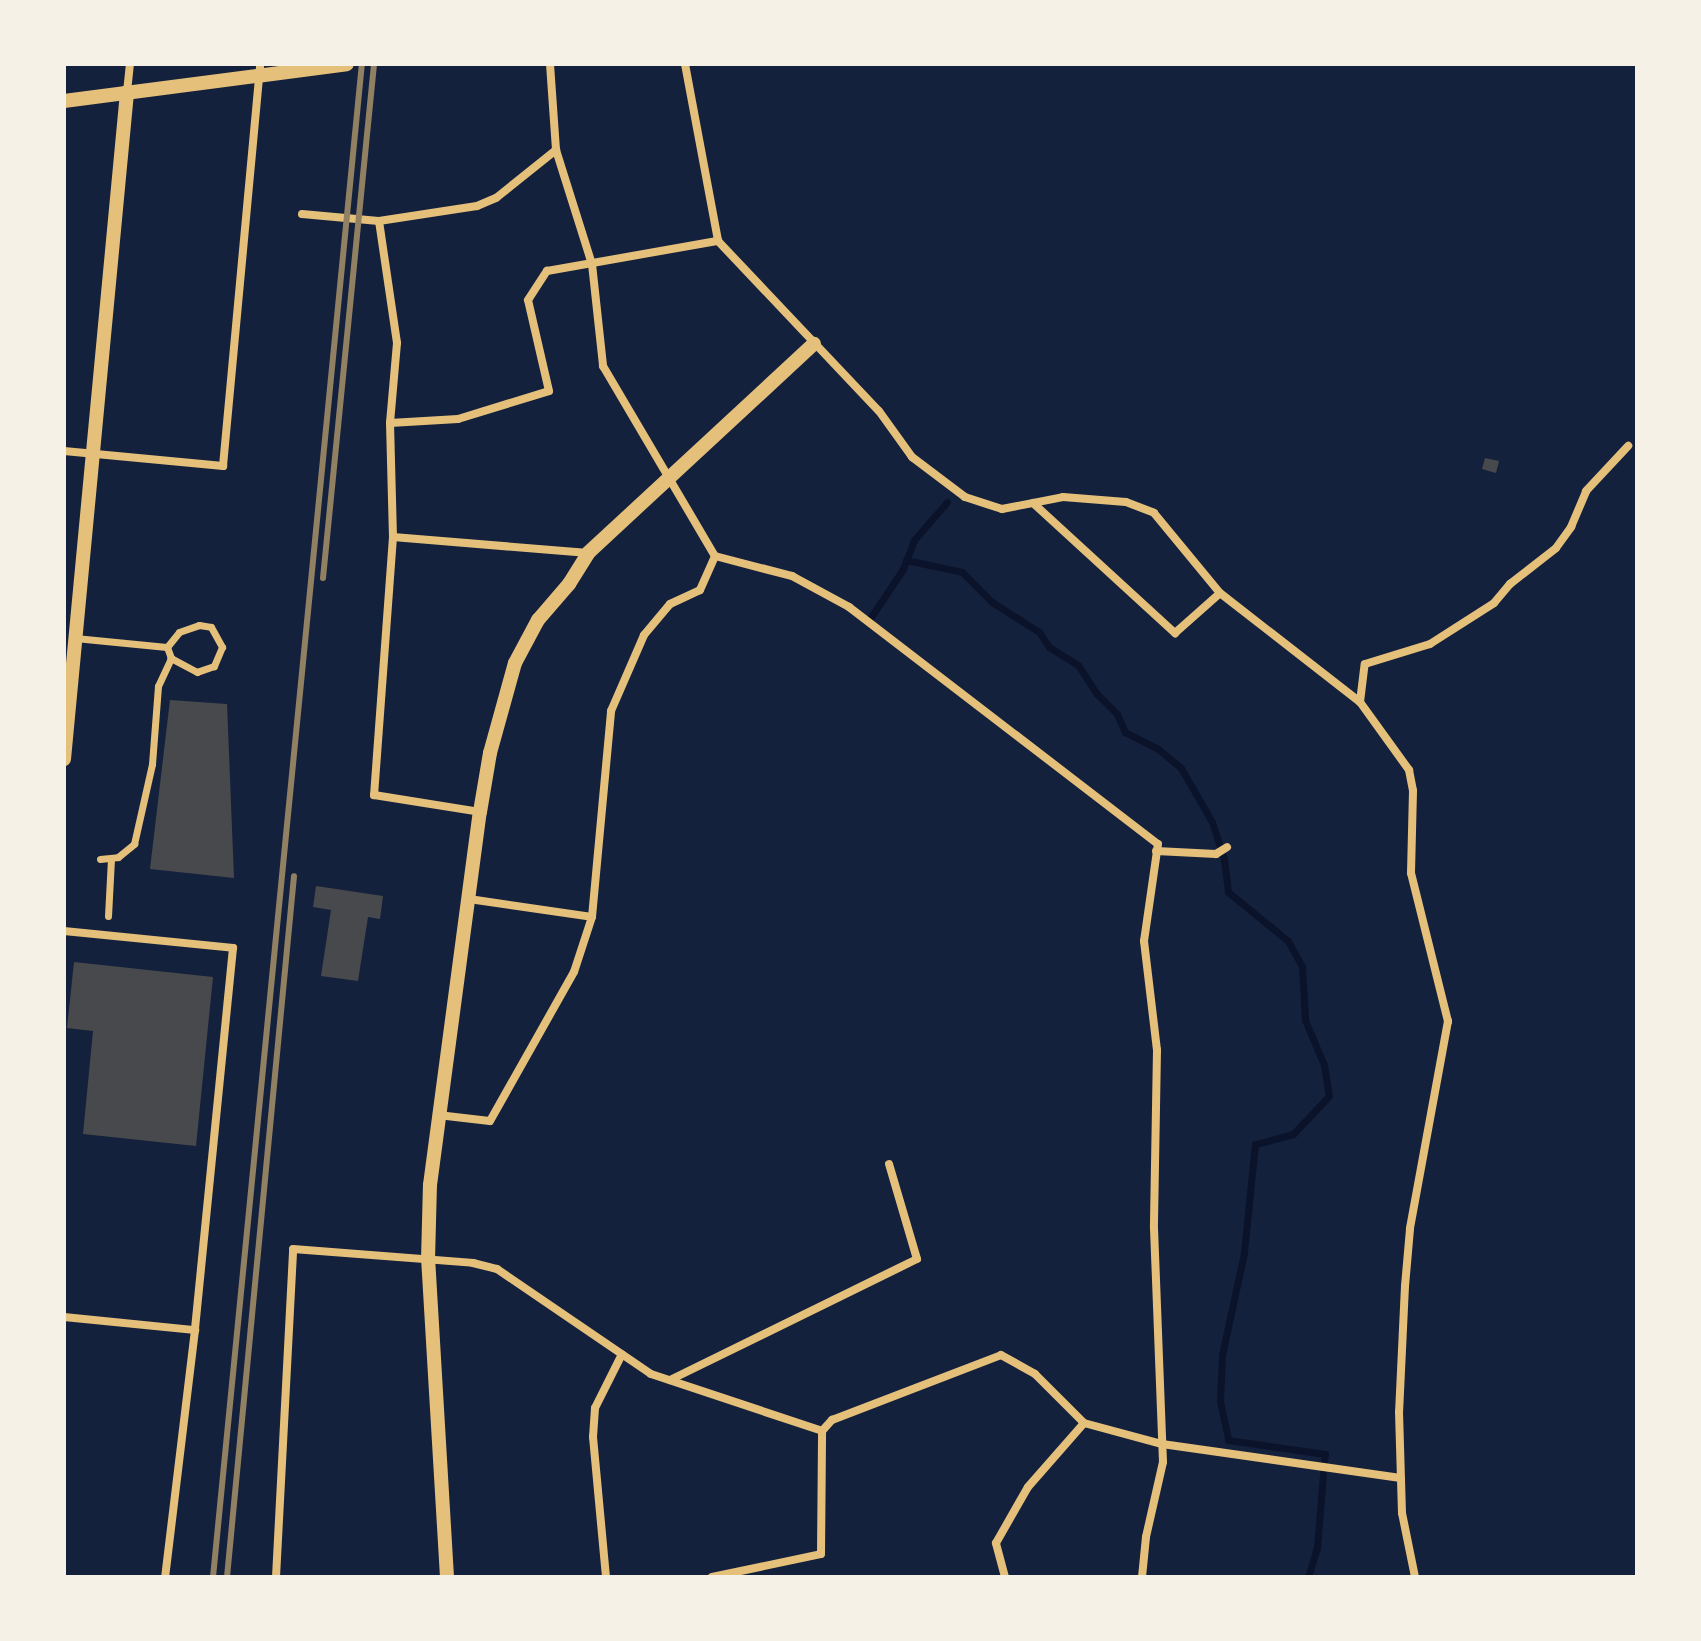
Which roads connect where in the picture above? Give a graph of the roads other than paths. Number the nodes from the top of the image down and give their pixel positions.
1 (130, 64) edge
2 (347, 64) edge
3 (550, 64) edge
4 (685, 64) edge
5 (259, 70) edge
6 (127, 92) junction
7 (64, 101) edge
8 (556, 150) junction
9 (302, 214) dead end
10 (379, 221) junction
11 (718, 241) junction
12 (592, 264) junction
13 (814, 344) junction
14 (390, 423) junction
15 (1628, 446) dead end
16 (64, 451) edge
17 (95, 454) junction
18 (669, 476) junction
19 (1033, 503) junction
20 (393, 537) junction
21 (588, 553) junction
22 (715, 556) junction
23 (1220, 593) junction
24 (72, 630) edge
25 (167, 647) junction
26 (171, 658) junction
27 (1360, 702) junction
28 (64, 759) edge
29 (480, 812) junction
30 (1227, 847) dead end
31 (1156, 851) junction
32 (100, 859) dead end
33 (111, 859) junction
34 (469, 899) junction
35 (108, 916) dead end
36 (592, 917) junction
37 (64, 931) edge
38 (438, 1115) junction
39 (889, 1164) dead end
40 (428, 1260) junction
41 (64, 1317) edge
42 (195, 1330) junction
43 (622, 1354) junction
44 (670, 1380) junction
45 (1084, 1423) junction
46 (822, 1431) junction
47 (1162, 1444) junction
48 (1401, 1478) junction
49 (165, 1577) edge
50 (276, 1577) edge
51 (447, 1577) edge
52 (606, 1577) edge
53 (712, 1577) edge
54 (1005, 1577) edge
55 (1142, 1577) edge
56 (1415, 1577) edge

1 - 6 street
2 - 5 street
3 - 8 street
4 - 11 street
5 - 6 street
5 - 17 street
6 - 7 street
6 - 17 street
8 - 10 street
8 - 12 street
9 - 10 street
10 - 14 street
11 - 12 street
11 - 13 street
12 - 14 street
12 - 18 street
13 - 18 street
13 - 19 street
14 - 20 street
15 - 27 street
16 - 17 street
17 - 24 street
18 - 21 street
18 - 22 street
19 - 23 street
19 - 23 street
20 - 21 street
20 - 29 street
21 - 29 street
22 - 31 street
22 - 36 street
23 - 27 street
24 - 25 street
24 - 28 street
25 - 26 street
25 - 26 street
26 - 33 street
27 - 48 street
29 - 34 street
30 - 31 street
31 - 47 street
32 - 33 street
33 - 35 street
34 - 36 street
34 - 38 street
36 - 38 street
37 - 42 street
38 - 40 street
39 - 44 street
40 - 43 street
40 - 50 street
40 - 51 street
41 - 42 street
42 - 49 street
43 - 44 street
43 - 52 street
44 - 46 street
45 - 46 street
45 - 47 street
45 - 54 street
46 - 53 street
47 - 48 street
47 - 55 street
48 - 56 street

